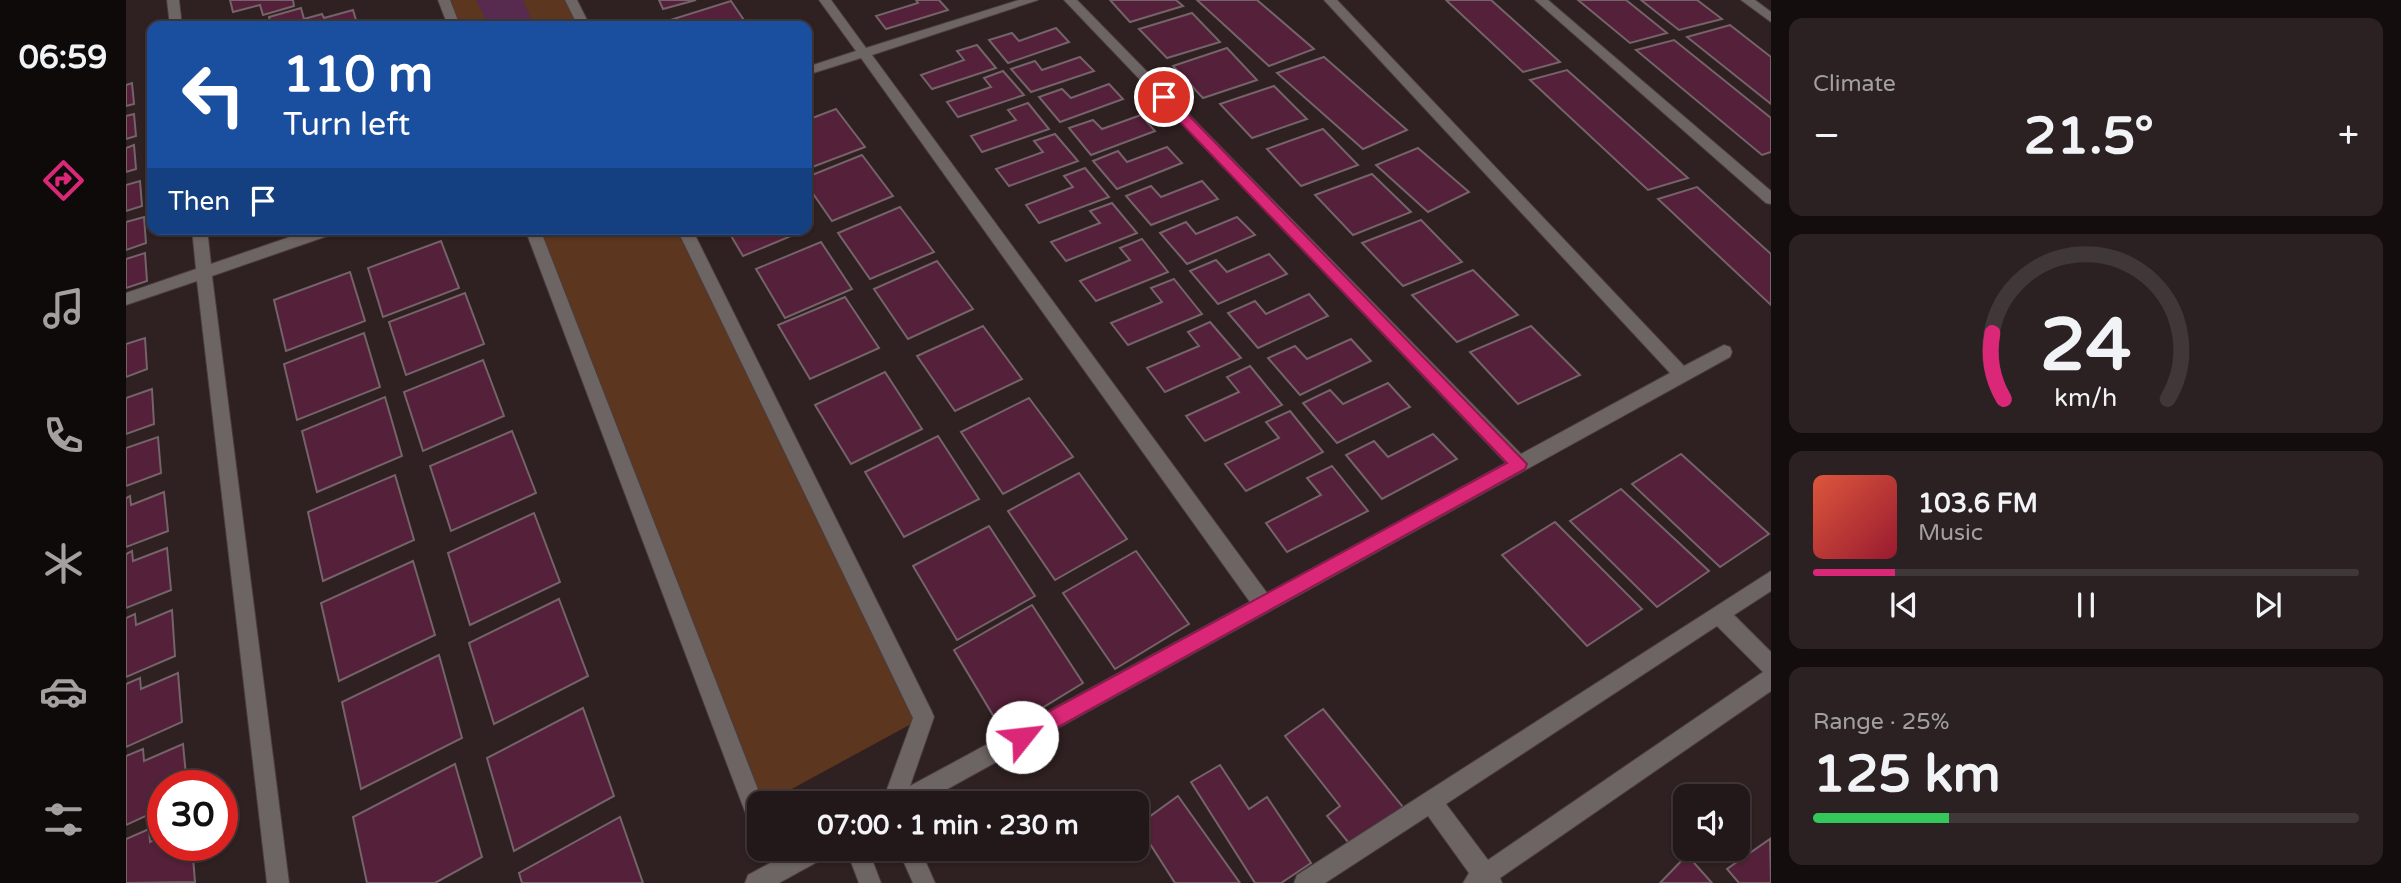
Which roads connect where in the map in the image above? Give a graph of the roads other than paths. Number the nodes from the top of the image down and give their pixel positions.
1 (173, 0) edge
2 (444, 0) edge
3 (571, 0) edge
4 (825, 0) edge
5 (1032, 0) edge
6 (1070, 0) edge
7 (1330, 0) edge
8 (1541, 0) edge
9 (1747, 0) edge
10 (1771, 18) edge
11 (175, 21) edge
12 (452, 21) edge
13 (582, 21) edge
14 (864, 54) junction
15 (812, 70) edge
16 (1771, 199) edge
17 (201, 235) edge
18 (314, 235) edge
19 (534, 235) edge
20 (687, 235) edge
21 (205, 273) junction
22 (126, 299) edge
23 (1724, 352) dead end
24 (1682, 375) junction
25 (1519, 464) junction
26 (1771, 580) edge
27 (1264, 605) junction
28 (1719, 614) junction
29 (1771, 666) edge
30 (1771, 678) edge
31 (748, 791) edge
32 (897, 791) edge
33 (923, 791) edge
34 (1430, 802) junction
35 (796, 861) edge
36 (862, 861) edge
37 (914, 861) edge
38 (1483, 880) edge
39 (278, 883) edge
40 (756, 883) edge
41 (870, 883) edge
42 (924, 883) edge
43 (1305, 883) edge

1 - 11 street
2 - 12 street
3 - 13 street
4 - 14 street
5 - 14 street
6 - 25 street
7 - 24 street
8 - 16 street
9 - 10 street
14 - 15 street
14 - 27 street
17 - 21 street
18 - 21 street
19 - 31 street
20 - 32 street
21 - 22 street
21 - 39 street
23 - 24 street
24 - 25 street
25 - 27 street
26 - 28 street
27 - 33 street
28 - 29 street
28 - 34 street
30 - 38 street
34 - 38 street
34 - 43 street
35 - 40 street
36 - 41 street
37 - 42 street

